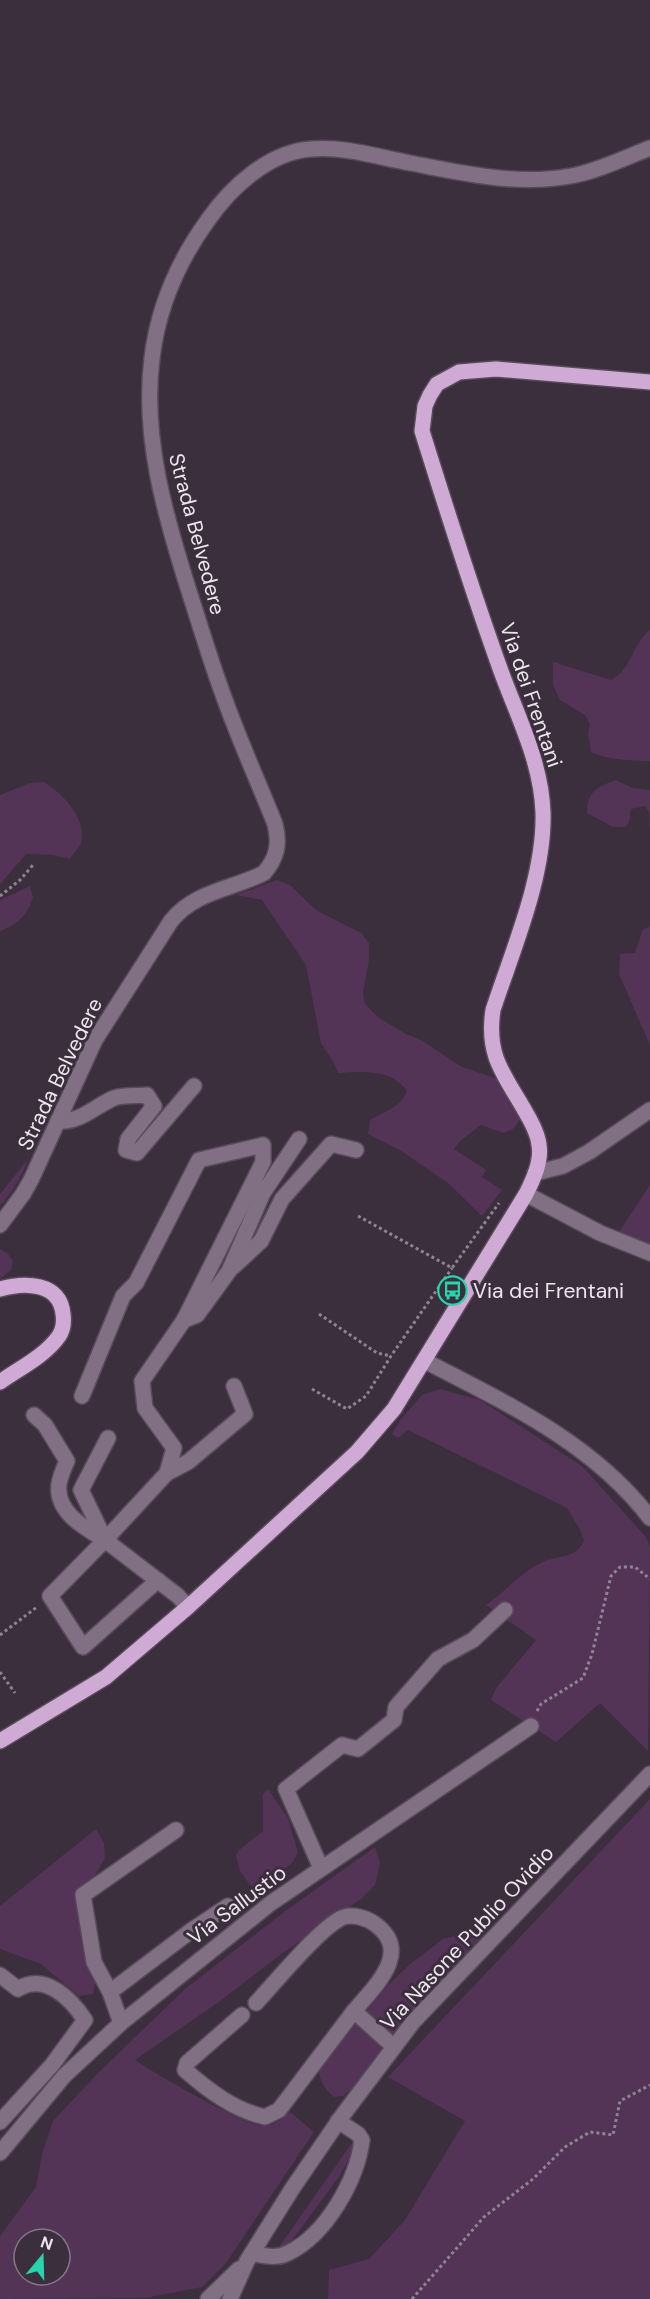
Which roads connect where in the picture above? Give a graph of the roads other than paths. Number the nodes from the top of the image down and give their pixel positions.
1 (650, 148) edge
2 (650, 382) edge
3 (194, 1086) dead end
4 (650, 1110) edge
5 (58, 1121) junction
6 (299, 1139) dead end
7 (356, 1149) dead end
8 (535, 1173) junction
9 (526, 1194) junction
10 (0, 1225) edge
11 (650, 1252) edge
12 (229, 1271) junction
13 (0, 1289) edge
14 (184, 1320) junction
15 (424, 1361) junction
16 (0, 1382) edge
17 (234, 1386) dead end
18 (82, 1396) dead end
19 (34, 1415) dead end
20 (108, 1438) dead end
21 (167, 1473) junction
22 (650, 1518) edge
23 (105, 1540) junction
24 (158, 1580) junction
25 (188, 1607) junction
26 (505, 1610) dead end
27 (531, 1726) road end
28 (0, 1742) edge
29 (650, 1774) edge
30 (176, 1830) dead end
31 (321, 1868) junction
32 (228, 1906) dead end
33 (0, 1975) edge
34 (110, 1992) junction
35 (256, 2002) dead end
36 (354, 2011) junction
37 (243, 2015) dead end
38 (121, 2023) junction
39 (394, 2047) junction
40 (52, 2065) junction
41 (64, 2076) junction
42 (338, 2121) junction
43 (0, 2122) edge
44 (0, 2153) edge
45 (250, 2257) junction
46 (208, 2299) edge
47 (230, 2299) edge

1 - 5 street, Strada Belvedere
2 - 8 main road, Via dei Frentani
3 - 5 street
4 - 8 street
5 - 10 street, Strada Belvedere
6 - 12 street
7 - 12 street
8 - 9 main road, Via dei Frentani
9 - 11 street
9 - 15 main road, Via dei Frentani
12 - 14 street
13 - 16 main road
14 - 18 street
14 - 21 street
15 - 22 street
15 - 25 main road, Via dei Frentani
17 - 21 street
19 - 23 street
20 - 23 street
21 - 23 street
23 - 24 street
23 - 24 street
24 - 25 street
25 - 28 main road, Via dei Frentani
26 - 31 street
27 - 31 street, Via Sallustio
29 - 39 street, Via Nasone Publio Ovidio
30 - 34 street
31 - 38 street, Via Sallustio
32 - 34 street
33 - 40 street
34 - 38 street
35 - 36 street
36 - 37 street
36 - 39 street
38 - 41 street, Via Sallustio
39 - 42 street, Via Nasone Publio Ovidio
40 - 41 street
40 - 43 street
41 - 44 street, Via Sallustio
42 - 45 street, Via Nasone Publio Ovidio
42 - 45 street
45 - 46 street, Via Nasone Publio Ovidio
45 - 47 street, Via Nasone Publio Ovidio

